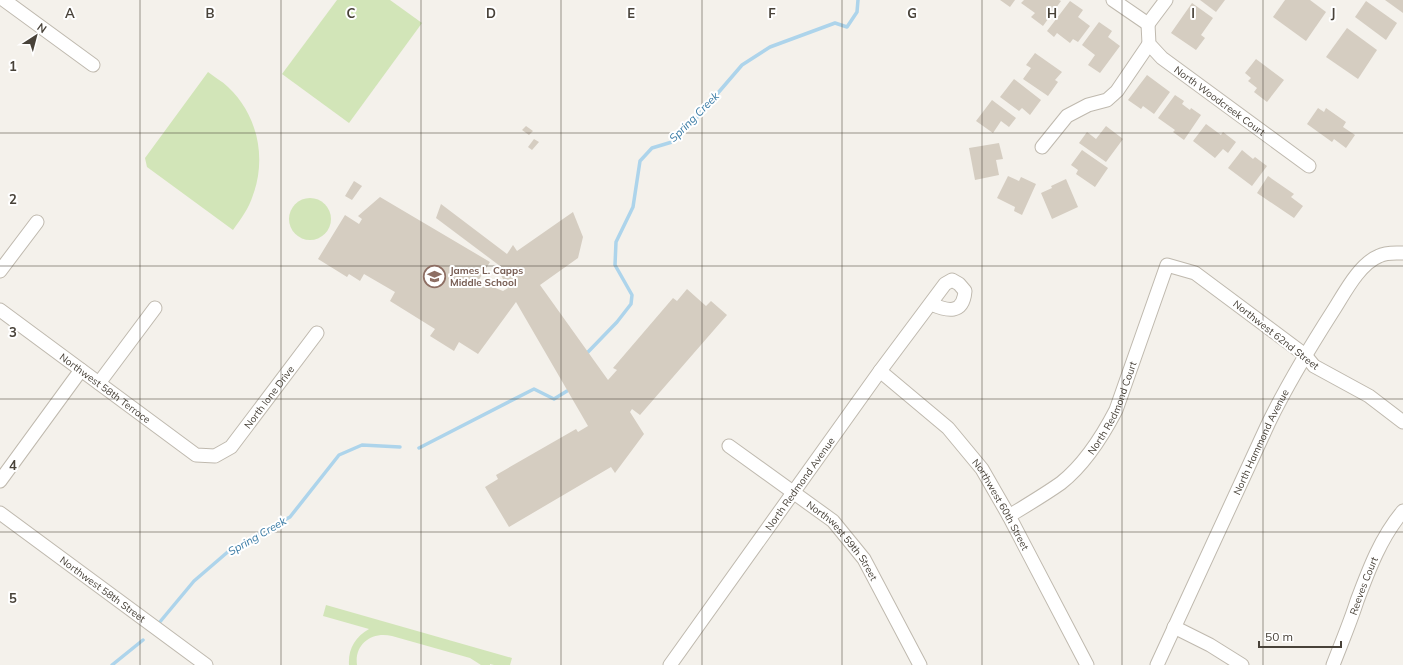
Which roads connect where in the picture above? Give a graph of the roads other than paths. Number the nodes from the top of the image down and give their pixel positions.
1 (4, 0) edge
2 (1113, 0) edge
3 (1166, 0) edge
4 (1148, 24) junction
5 (1150, 44) junction
6 (93, 65) dead end
7 (1042, 147) dead end
8 (1309, 166) dead end
9 (37, 222) dead end
10 (1403, 253) edge
11 (1167, 265) joint
12 (0, 271) edge
13 (930, 304) dead end
14 (155, 308) dead end
15 (0, 310) edge
16 (317, 333) dead end
17 (1304, 355) junction
18 (81, 370) junction
19 (880, 371) junction
20 (99, 383) junction
21 (1403, 422) edge
22 (730, 446) dead end
23 (215, 456) joint
24 (0, 481) edge
25 (794, 492) junction
26 (1403, 511) edge
27 (0, 512) edge
28 (1009, 516) junction
29 (1174, 627) junction
30 (206, 665) edge
31 (670, 665) edge
32 (920, 665) edge
33 (1087, 665) edge
34 (1157, 665) edge
35 (1242, 665) edge
36 (1333, 665) edge

1 - 6 street
2 - 4 street
3 - 4 street
4 - 5 street
5 - 7 street
5 - 8 street, North Woodcreek Court
9 - 12 street
10 - 17 street, North Hammond Avenue
11 - 17 street, Northwest 62nd Street
11 - 28 street, North Redmond Court
13 - 19 street, North Redmond Avenue
14 - 20 street
15 - 18 street, Northwest 58th Terrace
16 - 23 street, North Ione Drive
17 - 21 street, Northwest 62nd Street
17 - 29 street, North Hammond Avenue
18 - 20 street, Northwest 58th Terrace
18 - 24 street
19 - 25 street, North Redmond Avenue
19 - 28 street, Northwest 60th Street
20 - 23 street, Northwest 58th Terrace
22 - 25 street, Northwest 59th Street
25 - 31 street, North Redmond Avenue
25 - 32 street, Northwest 59th Street
26 - 36 street, Reeves Court
27 - 30 street, Northwest 58th Street
28 - 33 street, Northwest 60th Street
29 - 34 street, North Hammond Avenue
29 - 35 street

